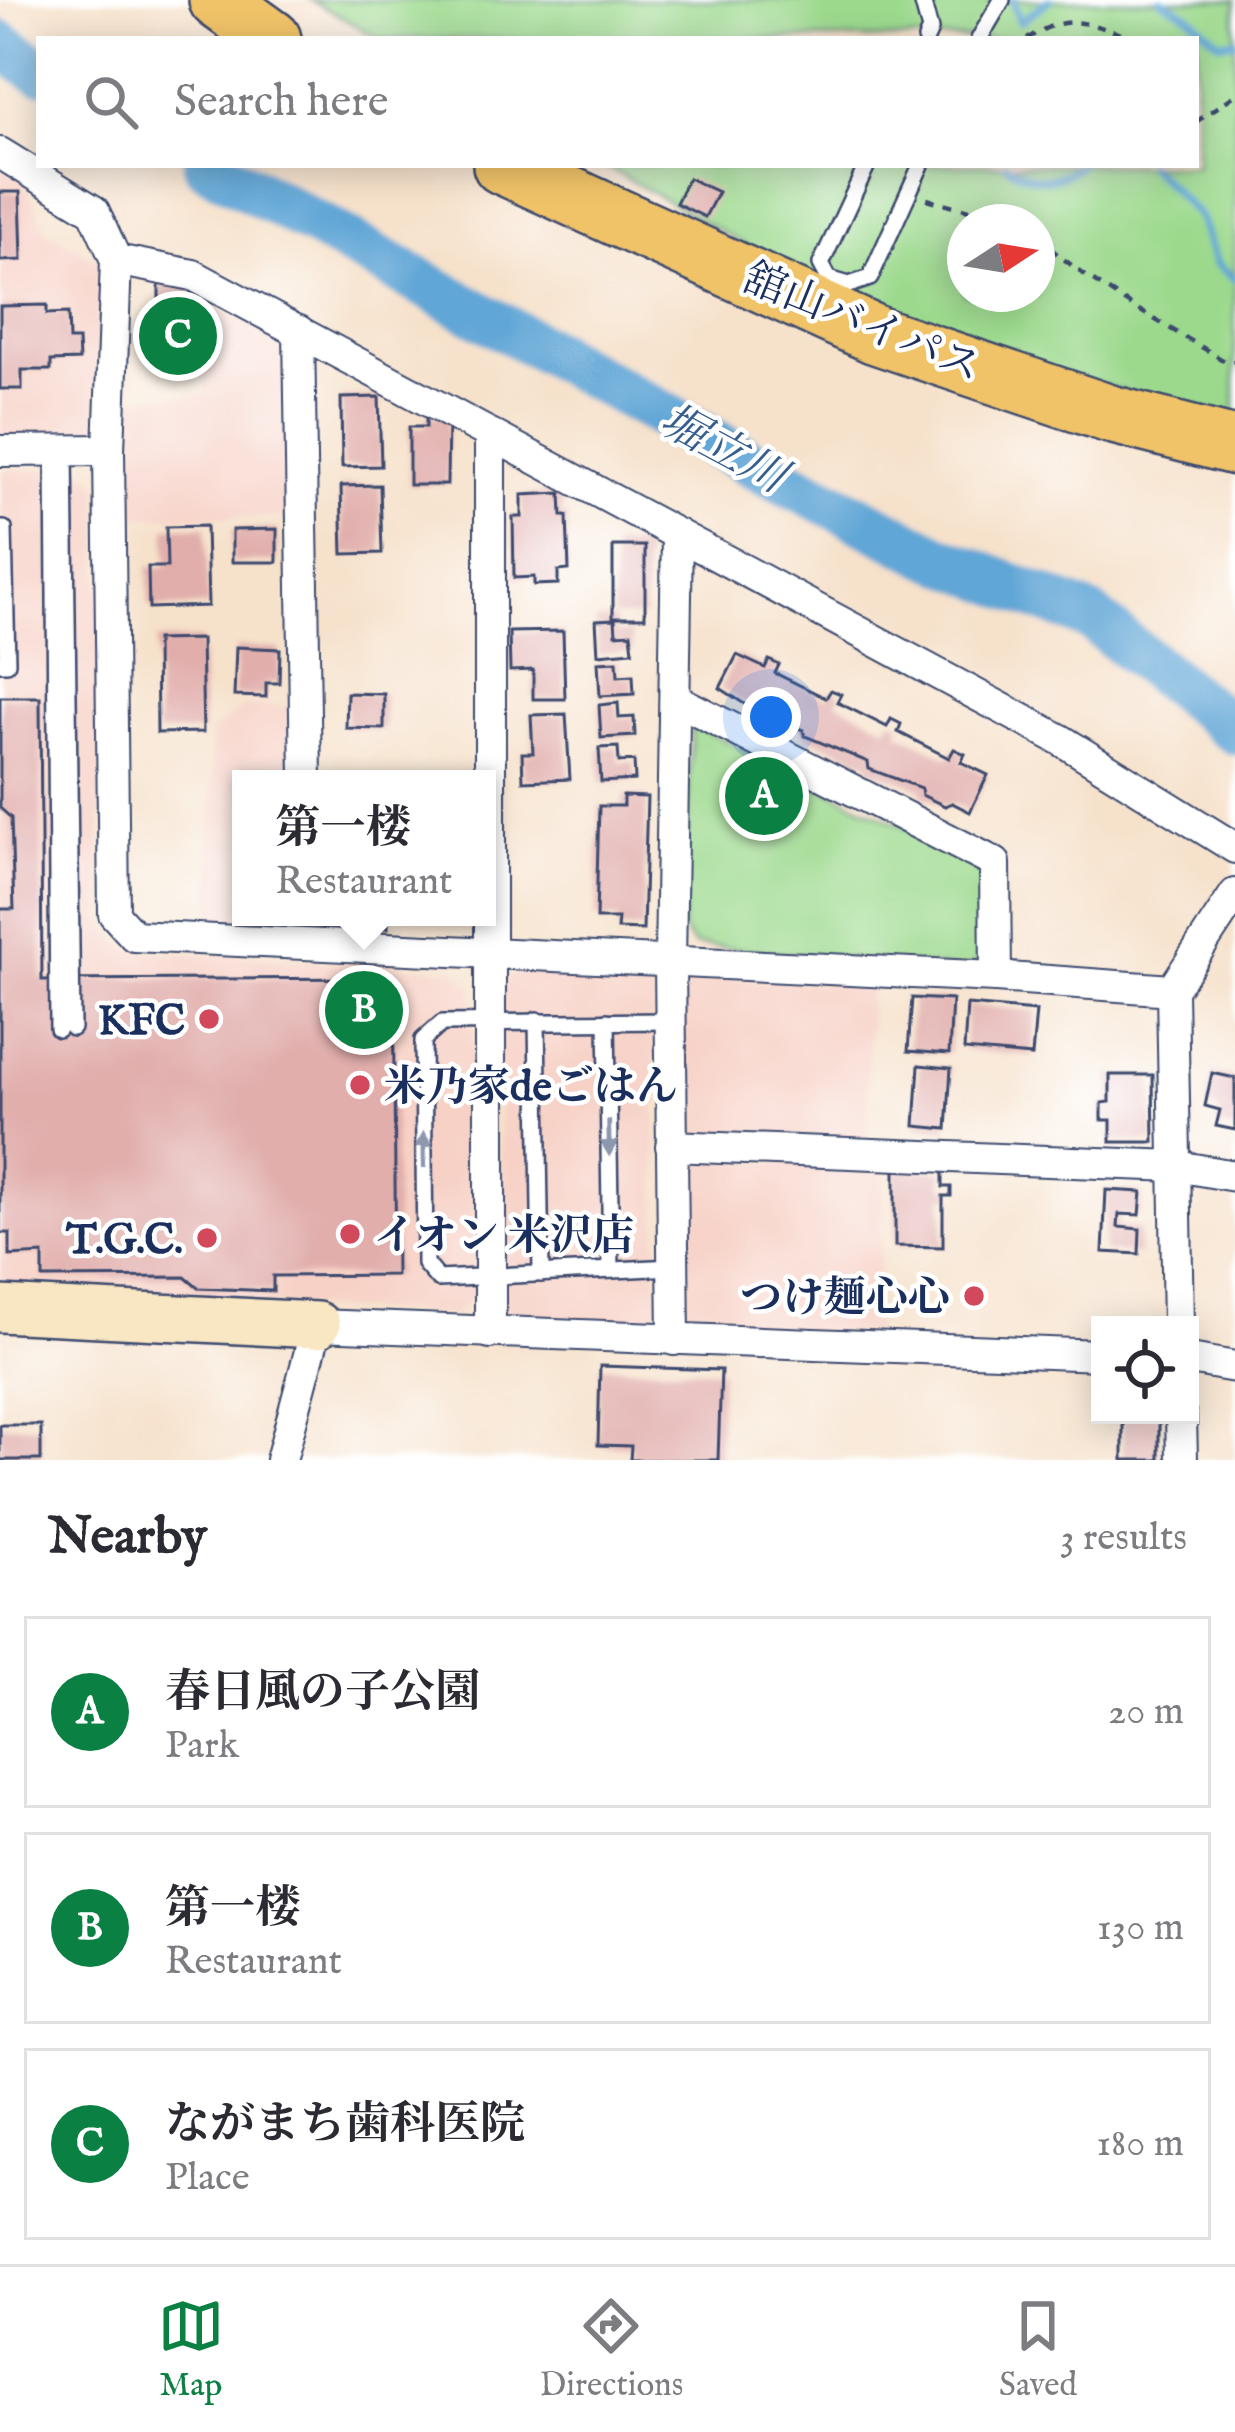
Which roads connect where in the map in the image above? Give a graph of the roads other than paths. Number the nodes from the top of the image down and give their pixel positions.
1 (218, 0) edge
2 (922, 0) edge
3 (1002, 0) edge
4 (268, 36) edge
5 (927, 36) edge
6 (981, 36) edge
7 (0, 153) edge
8 (509, 168) edge
9 (866, 168) edge
10 (920, 168) edge
11 (116, 260) junction
12 (299, 332) junction
13 (490, 434) junction
14 (1235, 446) edge
15 (110, 450) junction
16 (0, 451) edge
17 (60, 451) junction
18 (0, 529) edge
19 (677, 534) junction
20 (0, 663) edge
21 (675, 699) junction
22 (306, 770) edge
23 (489, 770) edge
24 (1235, 848) edge
25 (1235, 894) edge
26 (488, 926) edge
27 (309, 931) edge
28 (488, 956) junction
29 (670, 962) junction
30 (996, 977) junction
31 (1172, 990) junction
32 (537, 1020) junction
33 (607, 1021) junction
34 (671, 1021) junction
35 (488, 1022) junction
36 (65, 1028) dead end
37 (671, 1146) junction
38 (1176, 1166) junction
39 (1235, 1176) edge
40 (673, 1267) junction
41 (611, 1270) junction
42 (541, 1274) junction
43 (490, 1277) junction
44 (0, 1309) edge
45 (1178, 1316) edge
46 (317, 1325) junction
47 (490, 1333) junction
48 (674, 1340) junction
49 (1091, 1355) edge
50 (1199, 1361) edge
51 (1235, 1367) edge
52 (1180, 1424) edge
53 (281, 1460) edge
54 (1182, 1460) edge

1 - 4 highway
2 - 5 lane
3 - 6 lane
7 - 11 street
8 - 14 highway, 舘山バイパス
9 - 10 lane
11 - 12 street
11 - 15 street
12 - 13 street
12 - 22 street
13 - 19 street
13 - 23 street
15 - 17 street
15 - 27 street
16 - 17 street
17 - 36 lane
18 - 20 lane
19 - 21 street
19 - 24 street
21 - 29 street
21 - 30 street
25 - 31 street
26 - 28 street
27 - 28 street
28 - 29 street
28 - 35 street
29 - 30 street
29 - 34 street
30 - 31 street
31 - 38 street
32 - 33 lane
32 - 35 lane
32 - 42 lane
33 - 34 lane
33 -> 41 lane
34 - 37 street
35 - 43 street
43 -> 35 lane
37 - 38 street
37 - 40 street
38 - 39 street
38 - 45 street
40 - 41 lane
40 - 48 street
41 - 42 lane
42 - 43 lane
43 - 47 street
44 - 46 street
46 - 47 street
46 - 53 street
47 - 48 street
48 - 49 street
50 - 51 street
52 - 54 street

